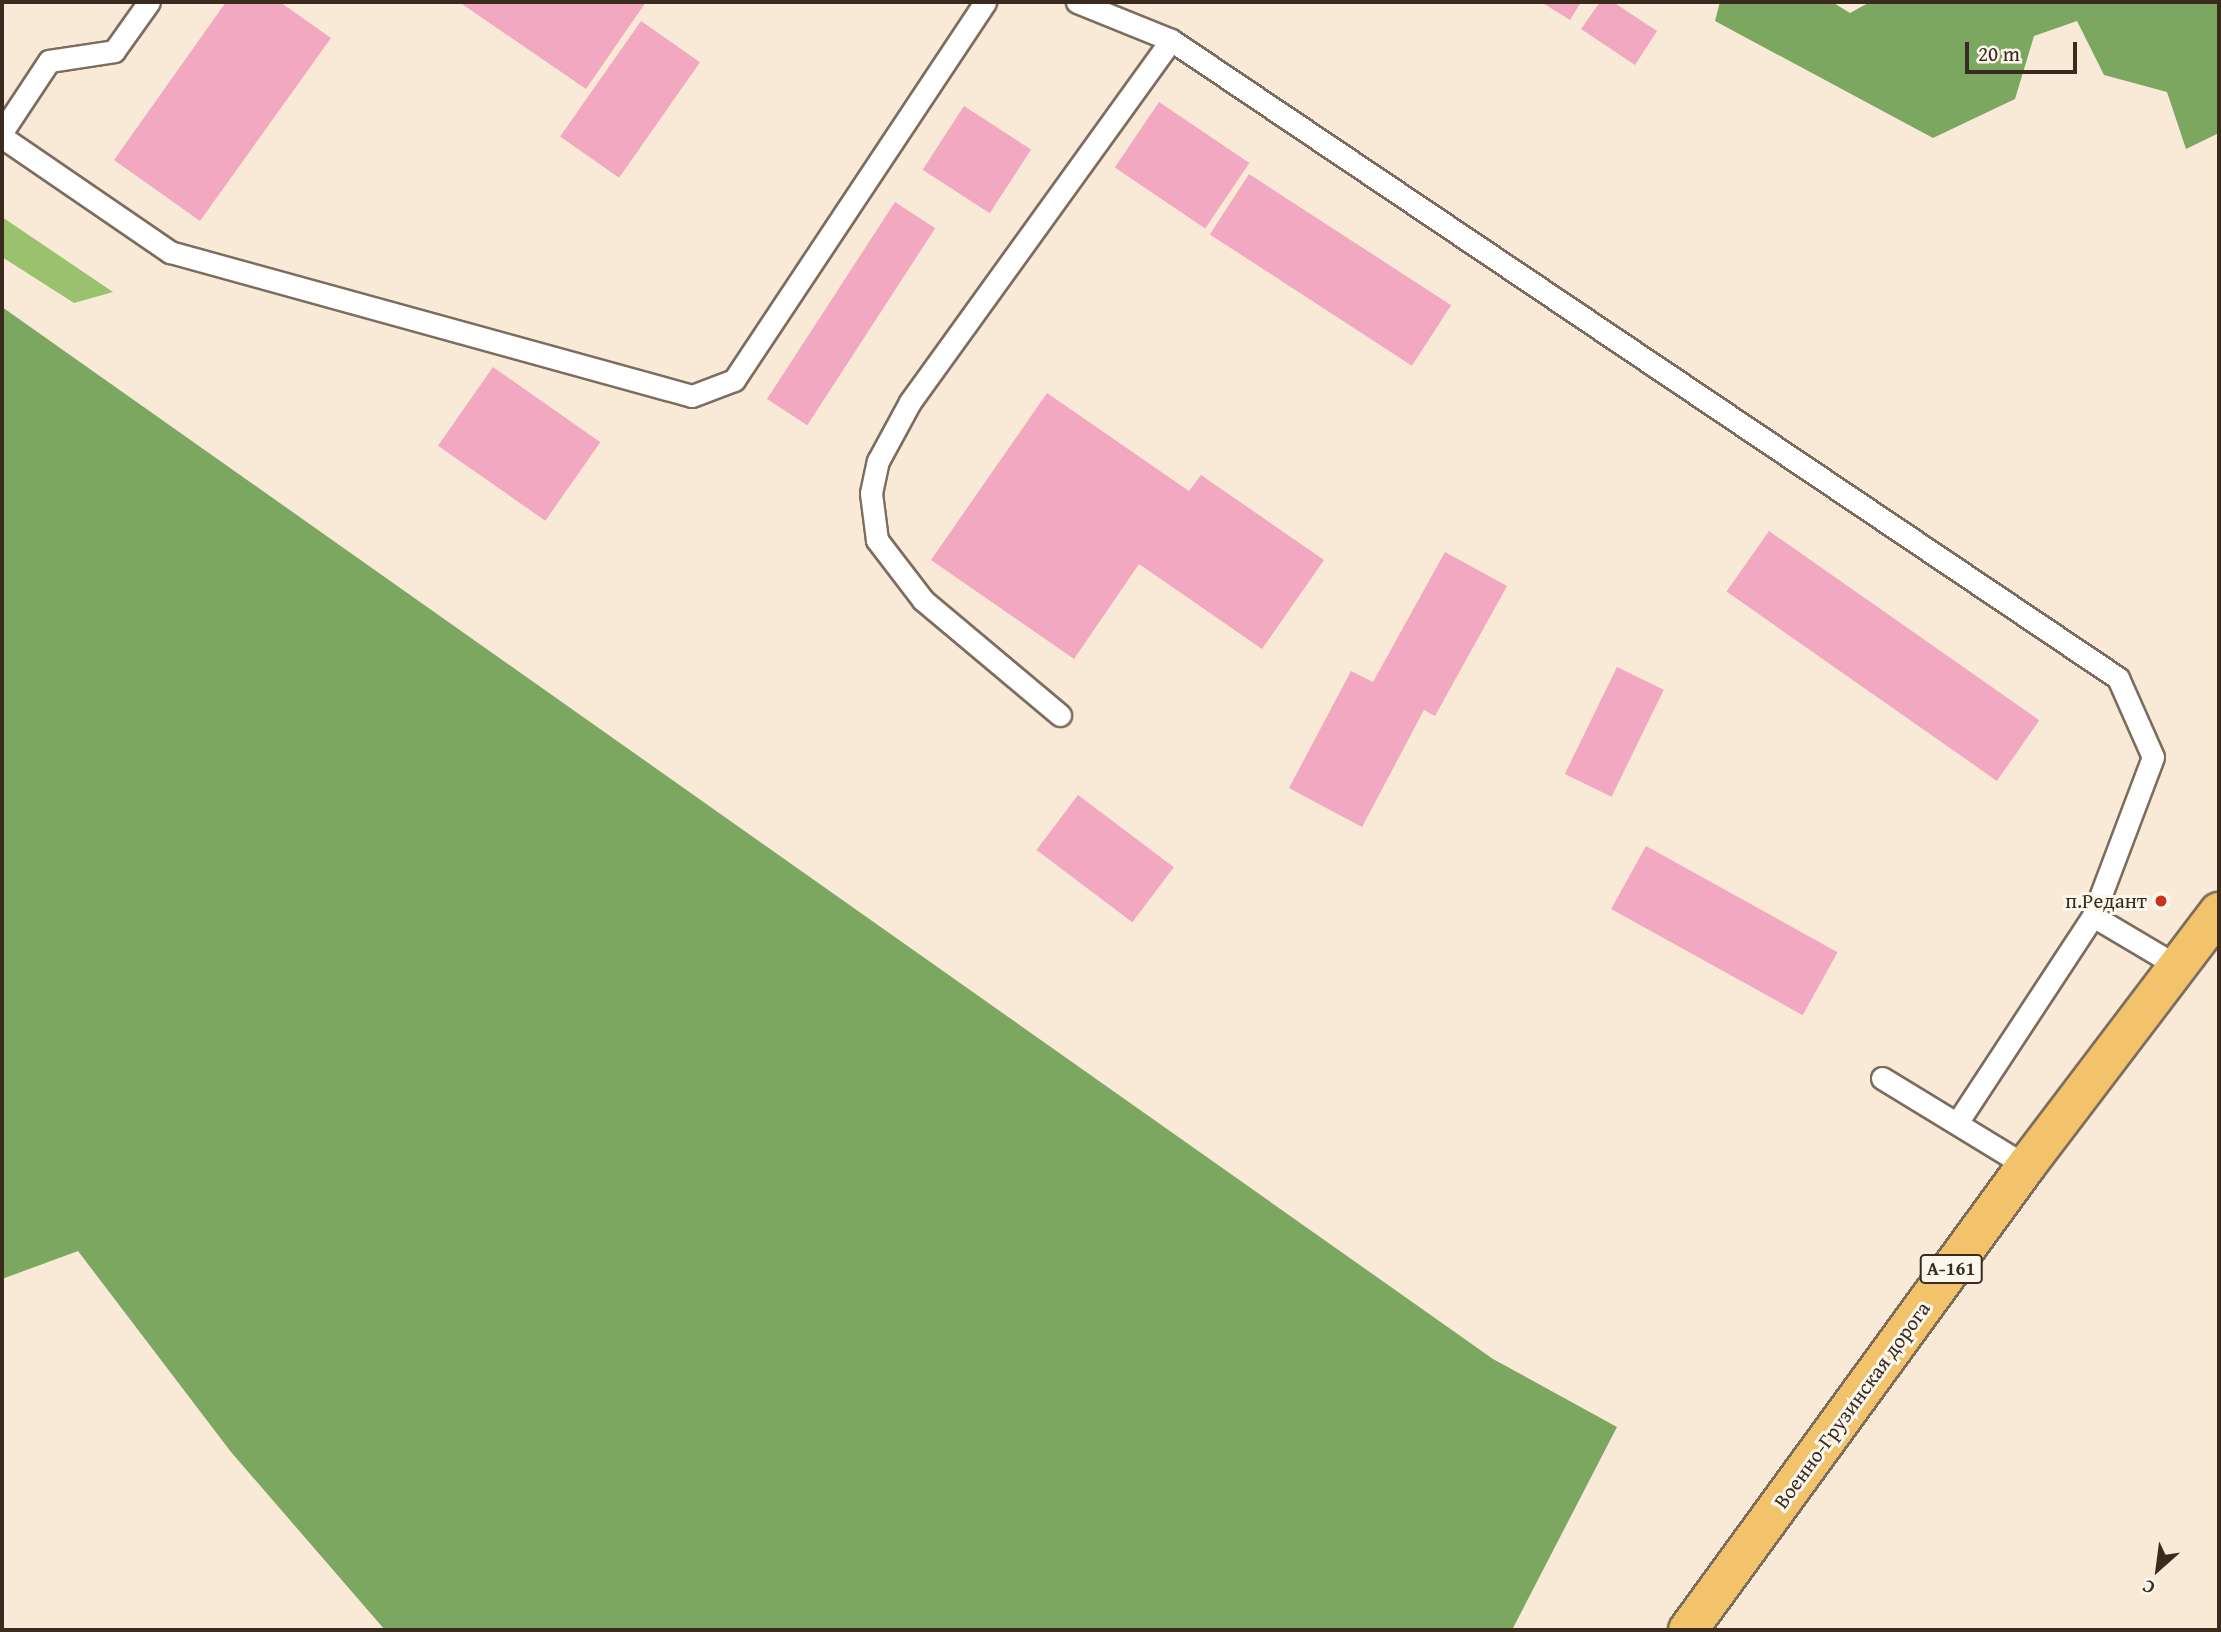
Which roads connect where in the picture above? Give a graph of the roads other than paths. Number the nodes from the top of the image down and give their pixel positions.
1 (149, 2) edge
2 (985, 2) edge
3 (1077, 2) edge
4 (1171, 40) junction
5 (2, 135) edge
6 (1060, 715) dead end
7 (2219, 912) edge
8 (2093, 916) junction
9 (2179, 967) junction
10 (1882, 1078) dead end
11 (1957, 1124) junction
12 (2026, 1166) junction
13 (1688, 1630) edge

1 - 5 lane
2 - 5 lane
3 - 4 lane
4 - 6 lane
4 - 8 lane
7 - 9 highway, Военно-Грузинская дорога / А-161
8 - 9 lane
8 - 11 lane
9 - 12 highway, Военно-Грузинская дорога / А-161
10 - 11 lane
11 - 12 lane
12 - 13 highway, Военно-Грузинская дорога / А-161

